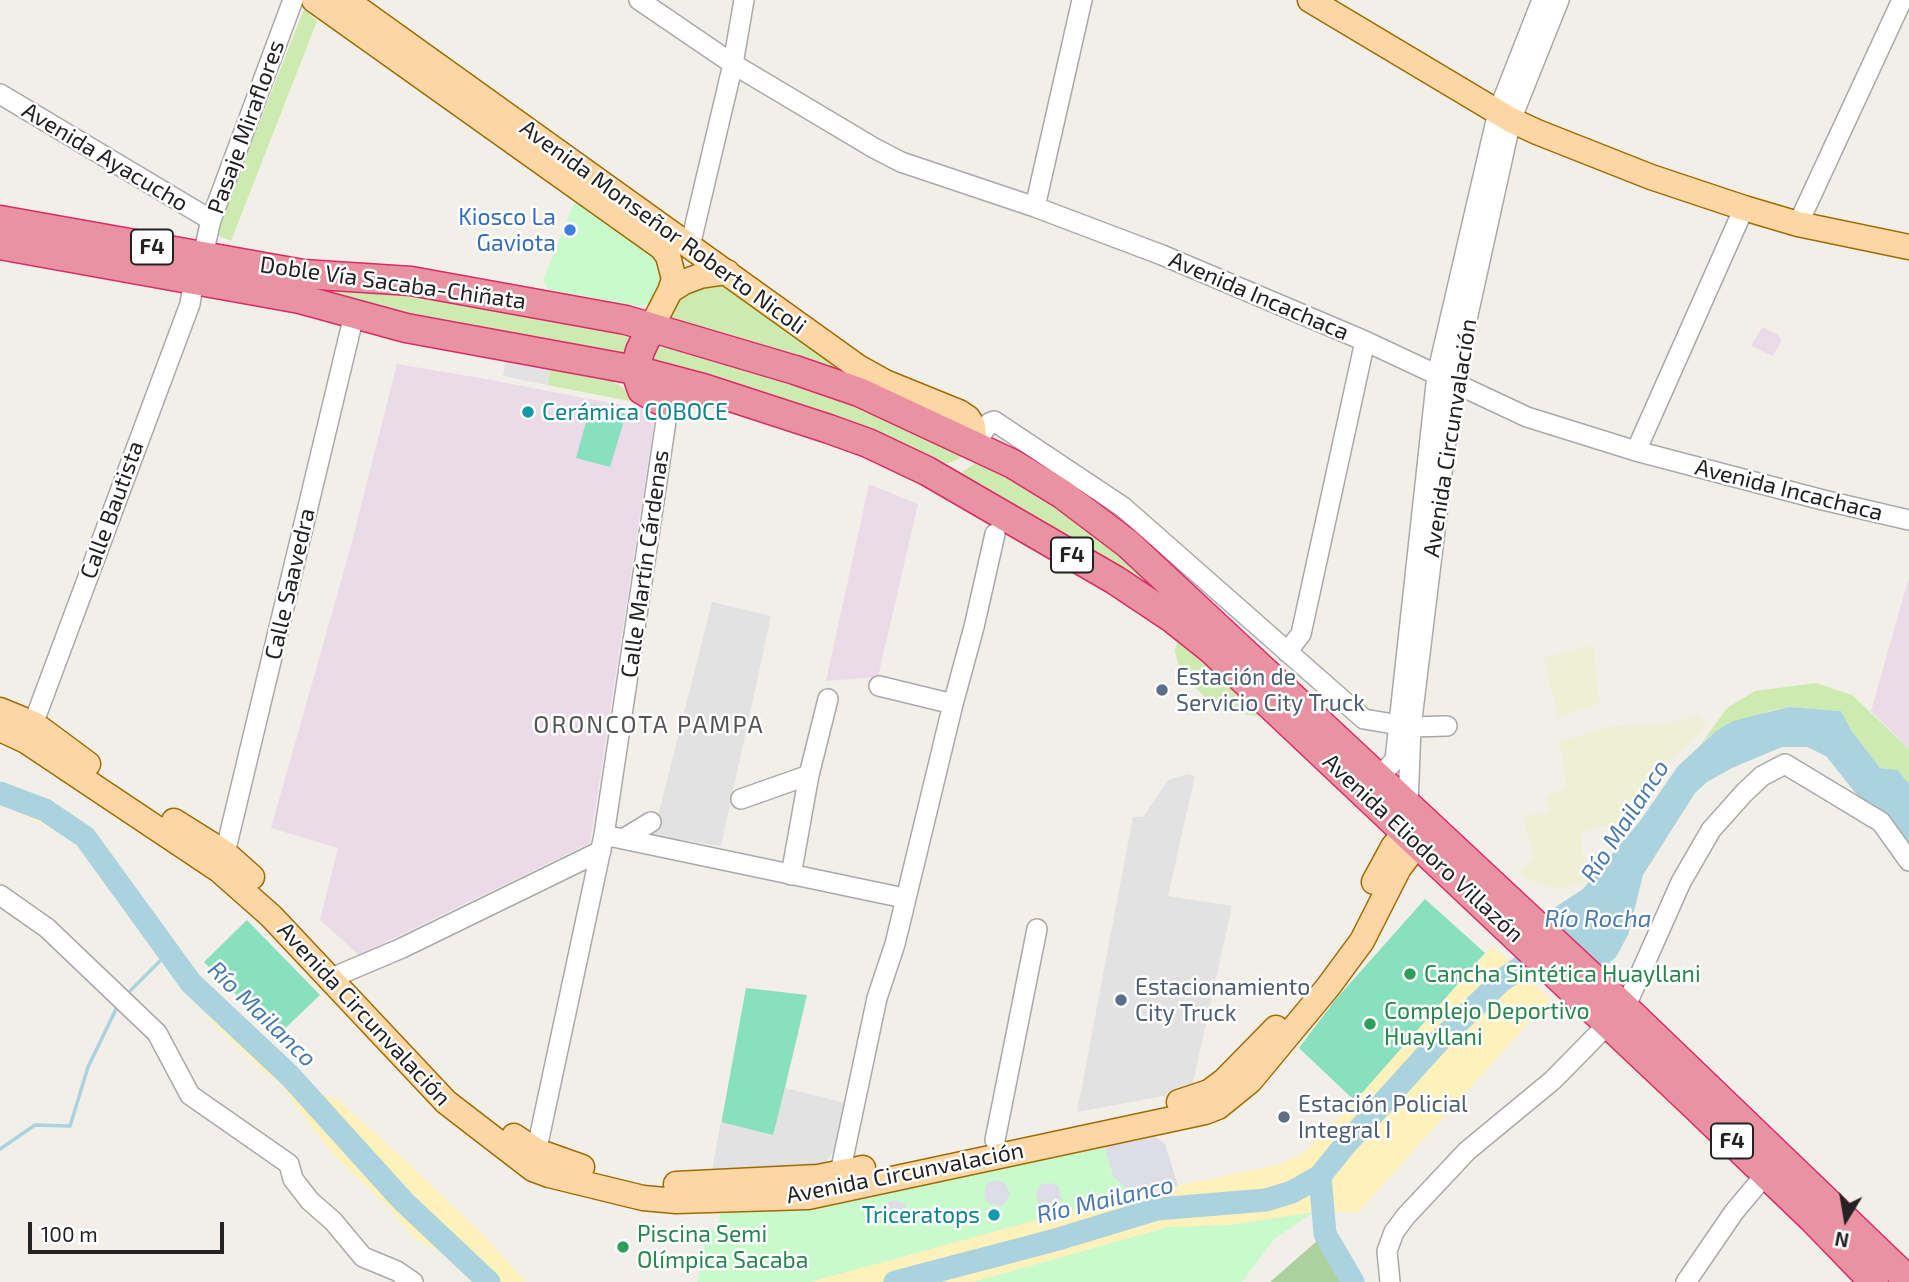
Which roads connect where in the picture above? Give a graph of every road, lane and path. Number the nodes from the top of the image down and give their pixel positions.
1 (293, 0) edge
2 (314, 0) edge
3 (346, 0) edge
4 (639, 0) edge
5 (744, 0) edge
6 (1082, 0) edge
7 (1310, 0) edge
8 (1542, 0) edge
9 (1559, 0) edge
10 (1899, 4) edge
11 (733, 64) junction
12 (0, 94) edge
13 (1504, 116) junction
14 (1035, 207) junction
15 (1744, 208) junction
16 (0, 220) edge
17 (211, 220) junction
18 (1798, 223) junction
19 (0, 245) edge
20 (691, 246) junction
21 (1909, 247) edge
22 (199, 267) junction
23 (727, 272) junction
24 (670, 291) junction
25 (354, 315) junction
26 (651, 328) junction
27 (1365, 341) junction
28 (635, 370) junction
29 (1445, 379) junction
30 (703, 388) junction
31 (669, 401) junction
32 (975, 445) junction
33 (1636, 451) junction
34 (927, 471) junction
35 (1909, 520) edge
36 (995, 534) dead end
37 (1287, 652) junction
38 (879, 687) dead end
39 (828, 699) dead end
40 (953, 704) junction
41 (0, 710) edge
42 (1405, 726) junction
43 (1447, 726) dead end
44 (0, 729) edge
45 (30, 732) junction
46 (809, 775) junction
47 (1379, 777) junction
48 (740, 799) dead end
49 (651, 822) dead end
50 (1411, 827) junction
51 (610, 842) junction
52 (225, 853) junction
53 (1909, 861) edge
54 (1456, 864) junction
55 (791, 875) junction
56 (0, 895) edge
57 (904, 898) junction
58 (1037, 929) dead end
59 (337, 976) junction
60 (1617, 1016) junction
61 (1170, 1112) junction
62 (995, 1140) junction
63 (535, 1160) junction
64 (1766, 1174) junction
65 (841, 1181) junction
66 (1829, 1203) junction
67 (1909, 1271) edge
68 (1864, 1277) edge
69 (1909, 1281) edge
70 (413, 1282) edge
71 (1390, 1282) edge
72 (1686, 1282) edge
73 (1900, 1282) edge

1 - 17 street, Pasaje Miraflores
2 - 24 main road, Avenida Monseñor Roberto Nicoli
3 - 20 main road, Avenida Monseñor Roberto Nicoli
4 - 11 street, Avenida Incachaca
5 - 11 street
6 - 14 street
7 - 13 main road
8 - 13 street, Avenida Circunvalación
9 - 13 street, Avenida Circunvalación
10 - 18 street
11 - 14 street, Avenida Incachaca
11 - 20 street
12 - 17 street, Avenida Ayacucho
13 - 15 main road
13 - 29 street, Avenida Circunvalación
14 - 27 street, Avenida Incachaca
15 - 18 main road
15 - 33 street
16 - 22 highway, Doble Vía Sacaba-Chiñata / F4
17 - 22 street, Pasaje Miraflores
18 - 21 main road
19 - 22 highway, Doble Vía Sacaba-Chiñata / F4
20 - 23 main road, Avenida Monseñor Roberto Nicoli
22 - 25 highway, Doble Vía Sacaba-Chiñata / F4
22 - 26 highway, Doble Vía Sacaba-Chiñata / F4
22 - 45 street, Calle Bautista
23 - 24 main road
23 - 32 main road, Avenida Monseñor Roberto Nicoli
24 - 26 main road, Avenida Monseñor Roberto Nicoli
25 - 28 highway, Doble Vía Sacaba-Chiñata / F4
25 - 52 street, Calle Saavedra
26 - 28 highway
26 - 32 highway, Doble Vía Sacaba-Chiñata / F4
27 - 29 street, Avenida Incachaca
27 - 37 street
28 - 30 highway, Doble Vía Sacaba-Chiñata / F4
28 - 31 highway
29 - 33 street, Avenida Incachaca
29 - 42 street, Avenida Circunvalación
30 - 31 highway
30 - 34 highway, Doble Vía Sacaba-Chiñata / F4
31 - 51 street, Calle Martín Cárdenas
32 - 34 highway
32 - 37 street
32 - 47 highway, Avenida Eliodoro Villazón / F4
33 - 35 street, Avenida Incachaca
34 - 50 highway, Avenida Eliodoro Villazón / F4
36 - 40 street
37 - 42 street
38 - 40 street
39 - 46 street
40 - 57 street
41 - 45 main road, Avenida Circunvalación
42 - 43 street
42 - 47 street, Avenida Circunvalación
42 - 50 street, Avenida Circunvalación
44 - 45 main road, Avenida Circunvalación
45 - 52 main road, Avenida Circunvalación
45 - 59 main road, Avenida Circunvalación
46 - 48 street
46 - 55 street
47 - 50 highway, Avenida Eliodoro Villazón / F4
49 - 51 street
50 - 54 highway, Avenida Eliodoro Villazón / F4
50 - 54 highway, Avenida Eliodoro Villazón / F4
50 - 61 main road, Avenida Circunvalación
51 - 55 street
51 - 59 street
51 - 63 street, Calle Martín Cárdenas
52 - 59 main road, Avenida Circunvalación
53 - 60 street
54 - 60 highway, Avenida Eliodoro Villazón / F4
55 - 57 street
56 - 70 street
57 - 65 street
58 - 62 street
59 - 63 main road, Avenida Circunvalación
60 - 64 highway, Avenida Eliodoro Villazón / F4
60 - 66 highway, Avenida Eliodoro Villazón / F4
60 - 71 street
61 - 62 main road, Avenida Circunvalación
61 - 65 main road, Avenida Circunvalación
62 - 65 main road, Avenida Circunvalación
63 - 65 main road, Avenida Circunvalación
64 - 68 highway, Avenida Eliodoro Villazón / F4
64 - 72 street
66 - 67 highway, Avenida Eliodoro Villazón / F4
66 - 69 highway, Avenida Eliodoro Villazón / F4
66 - 73 highway, Avenida Eliodoro Villazón / F4

